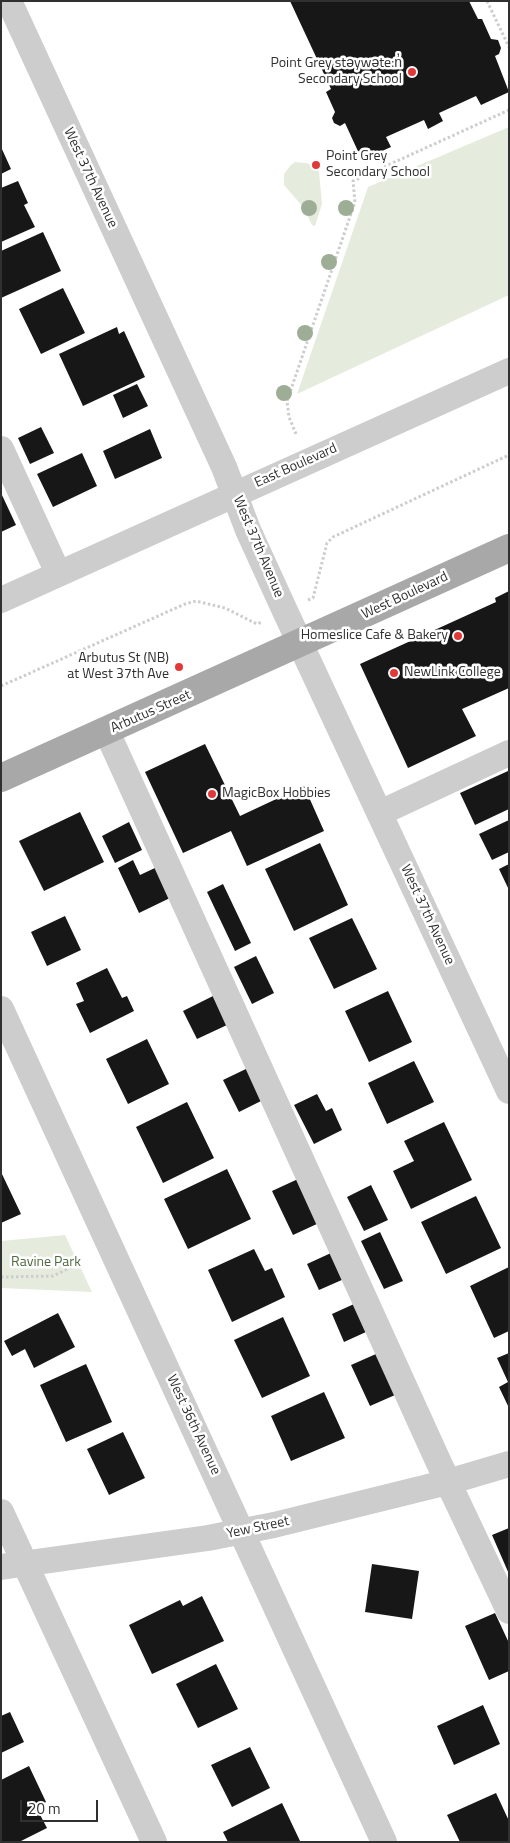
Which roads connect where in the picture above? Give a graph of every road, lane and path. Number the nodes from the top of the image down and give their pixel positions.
1 (9, 1) edge
2 (487, 1) edge
3 (509, 47) edge
4 (509, 110) edge
5 (509, 371) edge
6 (296, 434) dead end
7 (1, 449) edge
8 (509, 454) edge
9 (235, 494) junction
10 (509, 548) edge
11 (58, 573) junction
12 (313, 598) dead end
13 (1, 600) edge
14 (257, 624) dead end
15 (301, 644) junction
16 (1, 686) edge
17 (107, 732) junction
18 (509, 754) edge
19 (1, 778) edge
20 (380, 813) junction
21 (1, 1009) edge
22 (509, 1091) edge
23 (82, 1262) dead end
24 (1, 1277) edge
25 (509, 1464) edge
26 (448, 1482) junction
27 (1, 1512) edge
28 (242, 1531) junction
29 (13, 1564) edge
30 (509, 1611) edge
31 (154, 1842) edge
32 (384, 1842) edge

1 - 9 street, West 37th Avenue
2 - 3 path
4 - 6 path
5 - 9 street, East Boulevard
7 - 11 street
8 - 12 path
9 - 11 street, East Boulevard
9 - 15 street, West 37th Avenue
10 - 15 main road, West Boulevard
11 - 13 street, East Boulevard
14 - 16 path
15 - 17 main road, Arbutus Street
15 - 20 street, West 37th Avenue
17 - 19 main road, Arbutus Street
17 - 26 street
18 - 20 street
20 - 22 street, West 37th Avenue
21 - 28 street, West 36th Avenue
23 - 24 path
25 - 26 street, Yew Street
26 - 28 street, Yew Street
26 - 30 street
27 - 29 street
28 - 29 street, Yew Street
28 - 32 street, West 36th Avenue
29 - 31 street

